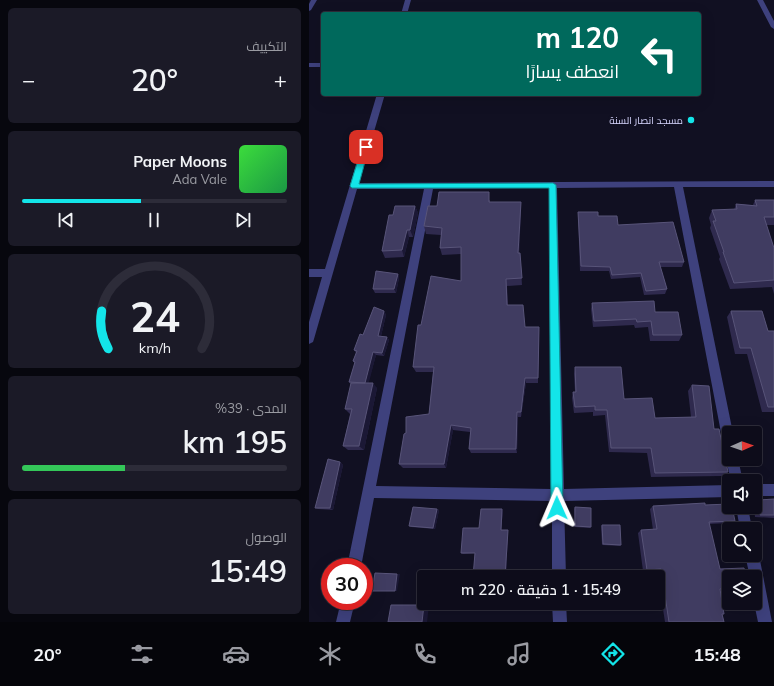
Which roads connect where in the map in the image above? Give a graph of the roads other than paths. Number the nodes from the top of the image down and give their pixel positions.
1 (314, 0) edge
2 (408, 0) edge
3 (760, 0) edge
4 (309, 9) edge
5 (405, 12) edge
6 (774, 27) edge
7 (309, 65) edge
8 (321, 65) edge
9 (380, 96) edge
10 (774, 184) edge
11 (553, 185) junction
12 (678, 185) junction
13 (354, 186) junction
14 (429, 186) junction
15 (309, 273) edge
16 (328, 273) junction
17 (309, 339) edge
18 (726, 426) edge
19 (762, 490) edge
20 (774, 490) edge
21 (722, 491) edge
22 (369, 492) junction
23 (557, 495) junction
24 (356, 558) edge
25 (753, 562) edge
26 (559, 570) edge
27 (345, 610) edge
28 (559, 610) edge
29 (343, 622) edge
30 (560, 622) edge
31 (765, 622) edge

1 - 4 street
2 - 5 street
3 - 6 street
7 - 8 street
9 - 13 street
10 - 12 street
11 - 12 street
11 - 14 street
11 - 23 street
12 - 18 street
13 - 14 street
13 - 16 street
14 - 22 street
15 - 16 street
16 - 17 street
19 - 20 street
21 - 23 street
22 - 23 street
22 - 24 street
23 - 26 street
25 - 31 street
27 - 29 street
28 - 30 street

